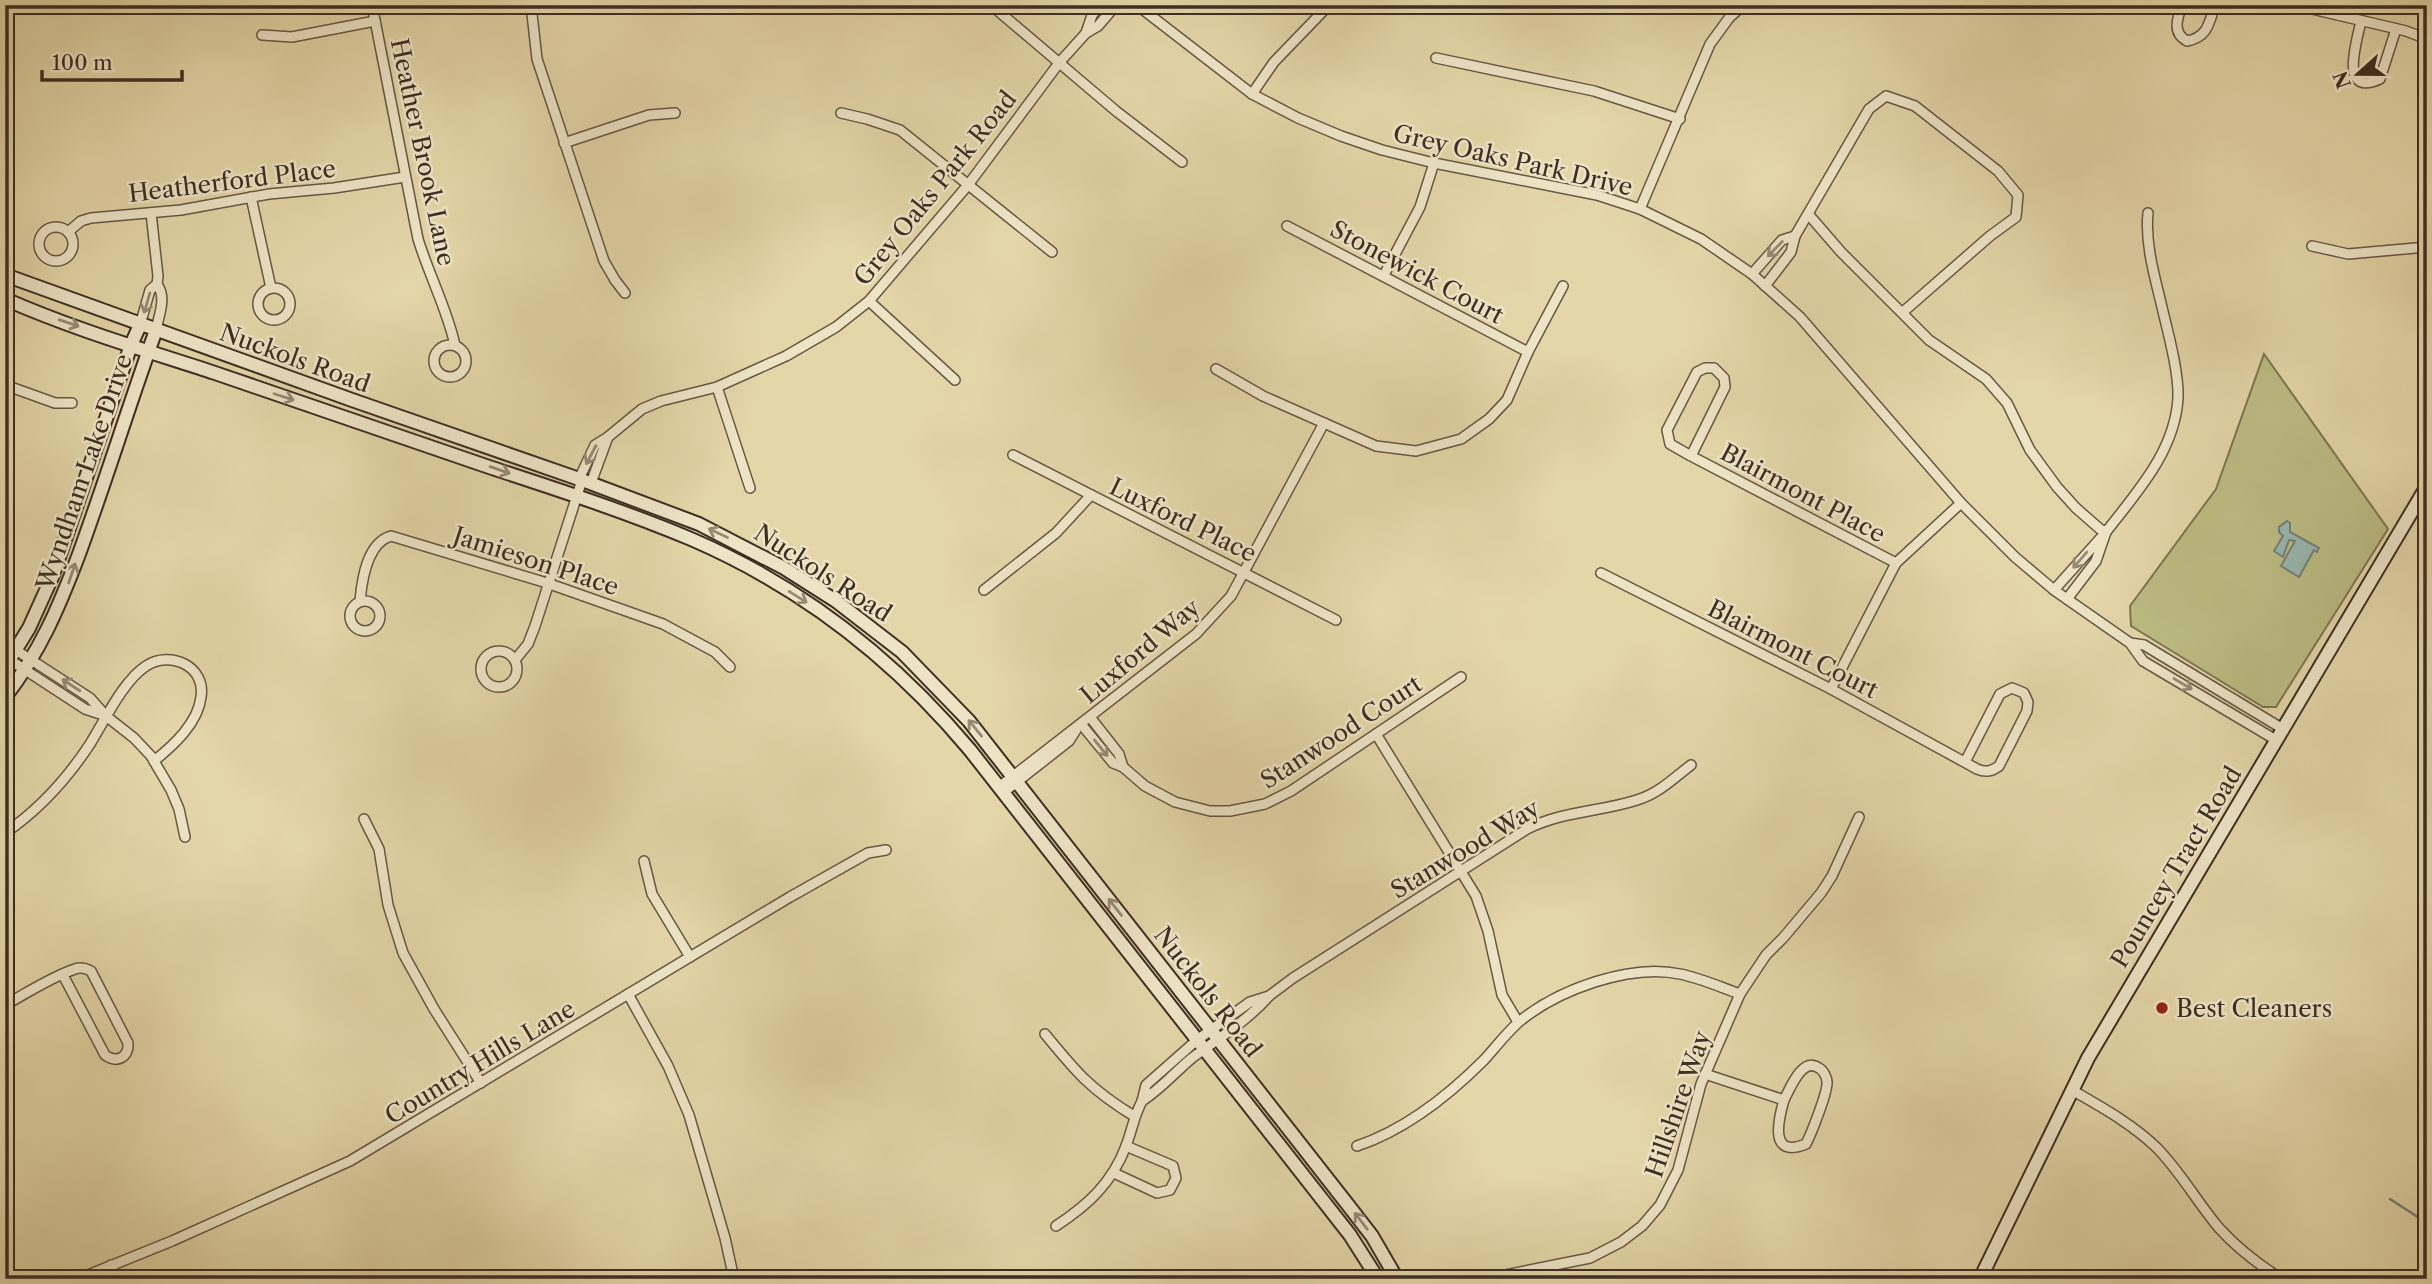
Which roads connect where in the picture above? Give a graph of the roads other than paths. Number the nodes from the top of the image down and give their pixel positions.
1 (372, 5) edge
2 (531, 5) edge
3 (991, 5) edge
4 (1101, 5) edge
5 (1116, 5) edge
6 (1138, 5) edge
7 (1329, 5) edge
8 (1742, 5) edge
9 (2182, 5) edge
10 (2215, 5) edge
11 (2295, 5) edge
12 (375, 21) junction
13 (2361, 21) junction
14 (2396, 29) junction
15 (1086, 33) junction
16 (262, 35) dead end
17 (2427, 39) edge
18 (1436, 58) dead end
19 (1059, 63) junction
20 (1252, 94) junction
21 (676, 113) dead end
22 (841, 113) dead end
23 (1680, 119) junction
24 (564, 143) junction
25 (1182, 162) dead end
26 (1434, 163) junction
27 (405, 177) junction
28 (968, 186) junction
29 (251, 197) junction
30 (1640, 209) junction
31 (151, 213) junction
32 (2148, 213) dead end
33 (1809, 215) junction
34 (1287, 226) dead end
35 (68, 232) dead end
36 (1795, 236) junction
37 (2312, 246) dead end
38 (2427, 247) edge
39 (1052, 252) dead end
40 (1752, 274) junction
41 (5, 275) edge
42 (1384, 275) junction
43 (157, 284) junction
44 (1563, 286) dead end
45 (1765, 286) junction
46 (271, 288) dead end
47 (625, 293) dead end
48 (5, 299) edge
49 (869, 301) junction
50 (1903, 312) junction
51 (140, 325) junction
52 (156, 330) junction
53 (131, 345) junction
54 (455, 345) dead end
55 (148, 351) junction
56 (1528, 352) junction
57 (1216, 369) dead end
58 (955, 380) dead end
59 (5, 385) edge
60 (717, 387) junction
61 (72, 403) dead end
62 (1324, 423) junction
63 (1013, 455) dead end
64 (1691, 456) junction
65 (584, 481) junction
66 (2427, 486) edge
67 (750, 488) dead end
68 (1091, 495) junction
69 (575, 496) junction
70 (1961, 503) junction
71 (2106, 532) junction
72 (1896, 563) junction
73 (1245, 572) junction
74 (1601, 573) dead end
75 (547, 583) junction
76 (984, 590) dead end
77 (2054, 590) junction
78 (2067, 599) junction
79 (360, 601) dead end
80 (1336, 620) dead end
81 (2130, 643) junction
82 (9, 655) edge
83 (515, 660) junction
84 (28, 664) junction
85 (730, 667) dead end
86 (1461, 677) dead end
87 (1831, 689) junction
88 (5, 697) edge
89 (106, 716) junction
90 (1090, 717) junction
91 (1081, 724) junction
92 (1376, 734) junction
93 (2280, 734) junction
94 (154, 761) junction
95 (1965, 762) junction
96 (1691, 765) dead end
97 (1123, 767) junction
98 (1013, 777) junction
99 (999, 787) junction
100 (1859, 817) dead end
101 (364, 819) dead end
102 (5, 833) edge
103 (185, 837) dead end
104 (886, 850) dead end
105 (644, 861) dead end
106 (1461, 872) junction
107 (690, 957) junction
108 (63, 975) junction
109 (1740, 994) junction
110 (628, 995) junction
111 (5, 1005) edge
112 (1518, 1022) junction
113 (1045, 1034) dead end
114 (1215, 1034) junction
115 (1201, 1045) junction
116 (1705, 1074) junction
117 (481, 1083) junction
118 (2072, 1090) junction
119 (1784, 1100) junction
120 (1134, 1116) junction
121 (1126, 1146) junction
122 (1357, 1146) dead end
123 (1114, 1173) junction
124 (1056, 1226) dead end
125 (111, 1265) junction
126 (78, 1279) edge
127 (116, 1279) edge
128 (734, 1279) edge
129 (1378, 1279) edge
130 (1397, 1279) edge
131 (1485, 1279) edge
132 (1980, 1279) edge
133 (2281, 1279) edge

1 - 12 street, Heather Brook Lane
2 - 24 street
3 - 19 street
4 - 15 street, Grey Oaks Park Road
5 - 15 street, Grey Oaks Park Road
6 - 20 street, Grey Oaks Park Drive
7 - 20 street
8 - 23 street
9 - 10 street
11 - 13 street
12 - 16 street
12 - 27 street, Heather Brook Lane
13 - 14 street
13 - 14 street
14 - 17 street
15 - 19 street, Grey Oaks Park Road
18 - 23 street
19 - 25 street
19 - 28 street, Grey Oaks Park Road
20 - 26 street, Grey Oaks Park Drive
21 - 24 street
22 - 28 street
23 - 30 street
24 - 47 street
26 - 30 street, Grey Oaks Park Drive
26 - 42 street
27 - 29 street, Heatherford Place
27 - 54 street, Heather Brook Lane
28 - 39 street
28 - 49 street, Grey Oaks Park Road
29 - 31 street, Heatherford Place
29 - 46 street
30 - 40 street, Grey Oaks Park Drive
31 - 35 street, Heatherford Place
31 - 43 street
32 - 71 street
33 - 36 street
33 - 50 street
33 - 50 street
34 - 42 street, Stonewick Court
36 -> 40 street
36 - 45 street
37 - 38 street
40 - 45 street, Grey Oaks Park Drive
41 - 51 main road, Nuckols Road
42 - 56 street, Stonewick Court
43 -> 51 street
43 - 52 street
44 - 56 street
45 - 70 street, Grey Oaks Park Drive
48 -> 53 main road, Nuckols Road
49 - 58 street
49 - 60 street, Grey Oaks Park Road
50 - 71 street
51 - 52 main road, Nuckols Road
51 - 53 main road, Wyndham Lake Drive
52 - 55 main road, Wyndham Lake Drive
52 - 65 main road, Nuckols Road
53 - 55 main road, Nuckols Road
53 - 82 main road, Wyndham Lake Drive
55 -> 69 main road, Nuckols Road
84 -> 55 main road, Wyndham Lake Drive
56 - 62 street
57 - 62 street
59 - 61 street
60 - 65 street, Grey Oaks Park Road
60 - 67 street
62 - 73 street, Luxford Way
63 - 68 street, Luxford Place
64 - 64 street, Blairmont Place
64 - 72 street, Blairmont Place
65 - 69 street, Grey Oaks Park Road
98 -> 65 main road, Nuckols Road
66 - 93 main road, Pouncey Tract Road
68 - 73 street, Luxford Place
68 - 76 street
69 - 75 street, Grey Oaks Park Road
69 -> 99 main road, Nuckols Road
70 - 72 street
70 - 77 street, Grey Oaks Park Drive
71 -> 77 street
71 - 78 street
72 - 87 street
73 - 80 street, Luxford Place
73 - 90 street, Luxford Way
74 - 87 street, Blairmont Court
75 - 79 street, Jamieson Place
75 - 83 street, Grey Oaks Park Road
75 - 85 street, Jamieson Place
77 - 78 street, Grey Oaks Park Drive
78 - 81 street, Grey Oaks Park Drive
81 - 93 street, Grey Oaks Park Drive
81 -> 93 street, Grey Oaks Park Drive
82 - 84 street
83 - 83 street
84 - 88 main road, Wyndham Lake Drive
84 - 89 street
86 - 92 street, Stanwood Court
87 - 95 street, Blairmont Court
89 - 94 street
89 - 94 street
89 - 102 street
90 - 91 street, Luxford Way
90 - 97 street, Stanwood Court
91 -> 97 street, Stanwood Court
91 - 98 street, Luxford Way
92 - 97 street, Stanwood Court
92 - 106 street
93 - 118 main road, Pouncey Tract Road
94 - 103 street
95 - 95 street, Blairmont Court
96 - 106 street, Stanwood Way
98 - 99 street, Luxford Way
114 -> 98 main road, Nuckols Road
99 - 115 main road, Nuckols Road
100 - 109 street, Hillshire Way
101 - 117 street
104 - 107 street, Country Hills Lane
105 - 107 street
106 - 112 street
106 - 114 street, Stanwood Way
107 - 110 street, Country Hills Lane
108 - 108 street
108 - 111 street
109 - 112 street
109 - 116 street, Hillshire Way
110 - 117 street, Country Hills Lane
110 - 128 street
112 - 122 street
113 - 120 street
114 - 115 street, Stanwood Way
130 -> 114 main road, Nuckols Road
115 - 120 street, Stanwood Way
115 - 129 main road, Nuckols Road
116 - 119 street
116 - 131 street, Hillshire Way
117 - 125 street, Country Hills Lane
118 - 132 main road, Pouncey Tract Road
118 - 133 street
119 - 119 street
120 - 121 street, Stanwood Way
121 - 123 street, Stanwood Way
121 - 123 street
123 - 124 street, Stanwood Way
125 - 126 street, Country Hills Lane
125 - 127 street

